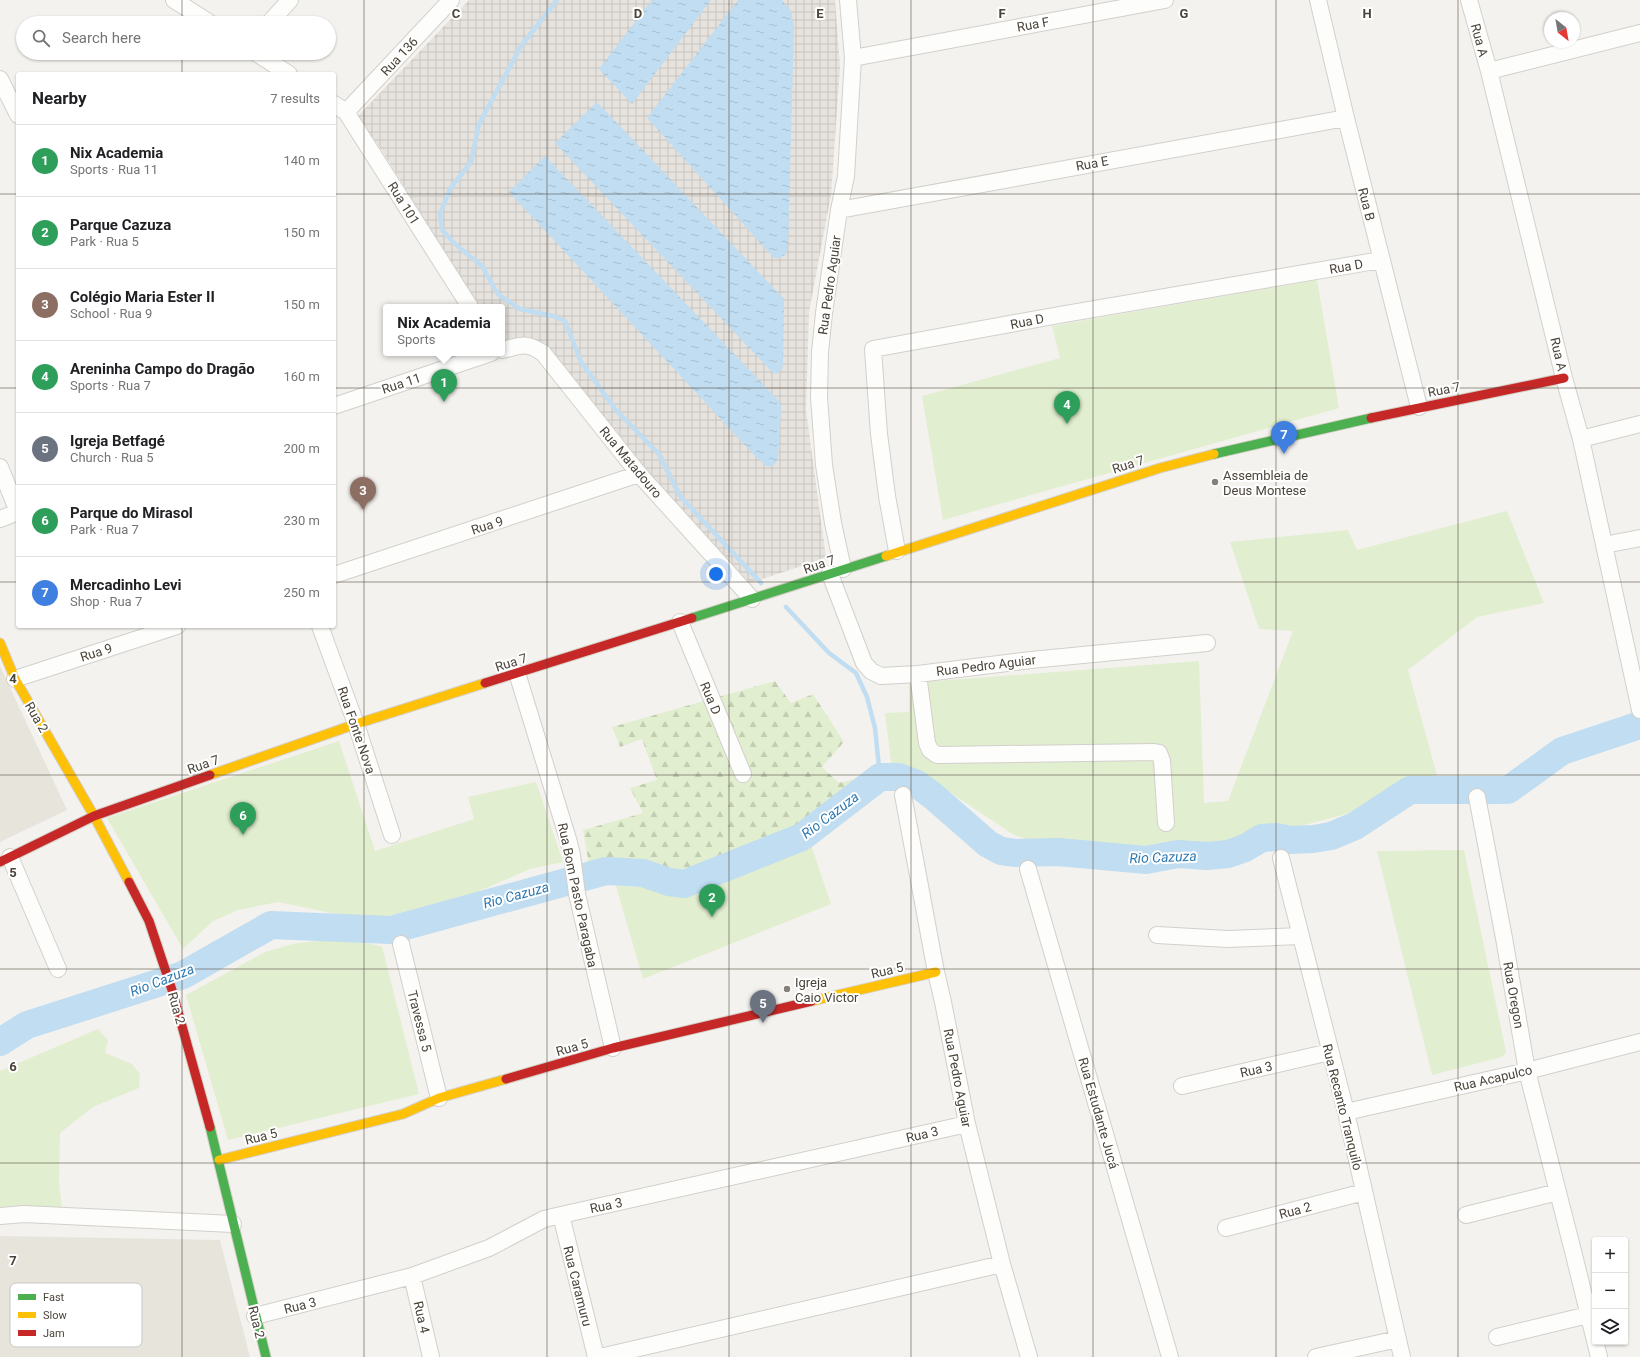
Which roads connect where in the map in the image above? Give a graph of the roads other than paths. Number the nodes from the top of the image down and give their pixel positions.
1 (174, 0) edge
2 (290, 0) edge
3 (451, 0) edge
4 (848, 0) edge
5 (1165, 0) edge
6 (1318, 0) edge
7 (1470, 0) edge
8 (199, 16) edge
9 (275, 16) edge
10 (1640, 33) edge
11 (853, 58) junction
12 (267, 60) edge
13 (1489, 71) junction
14 (286, 72) edge
15 (0, 79) edge
16 (340, 108) edge
17 (16, 111) edge
18 (1346, 118) junction
19 (839, 210) junction
20 (1381, 260) junction
21 (468, 304) edge
22 (505, 349) edge
23 (483, 356) edge
24 (1564, 378) junction
25 (336, 405) edge
26 (1419, 407) junction
27 (1640, 424) edge
28 (1581, 439) junction
29 (0, 468) edge
30 (639, 474) junction
31 (16, 507) edge
32 (16, 513) edge
33 (0, 519) edge
34 (1640, 538) edge
35 (1604, 545) junction
36 (897, 551) junction
37 (837, 572) junction
38 (336, 574) edge
39 (752, 599) junction
40 (680, 622) junction
41 (171, 628) edge
42 (321, 628) edge
43 (0, 642) edge
44 (1207, 643) dead end
45 (517, 673) junction
46 (918, 674) junction
47 (15, 679) junction
48 (1640, 710) edge
49 (356, 724) junction
50 (743, 774) dead end
51 (903, 795) dead end
52 (1477, 797) dead end
53 (94, 816) junction
54 (1166, 823) dead end
55 (392, 835) dead end
56 (1281, 858) dead end
57 (5, 859) edge
58 (1028, 869) dead end
59 (1157, 935) dead end
60 (1300, 936) junction
61 (400, 944) dead end
62 (58, 969) dead end
63 (936, 972) junction
64 (1640, 1042) edge
65 (613, 1048) junction
66 (1330, 1052) junction
67 (1527, 1071) junction
68 (1182, 1086) dead end
69 (439, 1098) junction
70 (1346, 1112) junction
71 (967, 1124) junction
72 (220, 1160) junction
73 (1364, 1192) junction
74 (1558, 1192) junction
75 (561, 1215) junction
76 (1466, 1215) dead end
77 (0, 1216) edge
78 (233, 1224) junction
79 (1226, 1228) dead end
80 (1002, 1264) junction
81 (412, 1276) junction
82 (1588, 1315) junction
83 (255, 1316) junction
84 (1497, 1336) dead end
85 (1398, 1339) junction
86 (266, 1357) edge
87 (431, 1357) edge
88 (596, 1357) edge
89 (600, 1357) edge
90 (1029, 1357) edge
91 (1170, 1357) edge
92 (1316, 1357) edge
93 (1402, 1357) edge
94 (1598, 1357) edge

1 - 8 street
2 - 9 street
3 - 16 street, Rua 136
4 - 11 street, Rua Pedro Aguiar
5 - 11 street, Rua F
6 - 18 street, Rua B
7 - 13 street, Rua A
10 - 13 street
11 - 19 street, Rua Pedro Aguiar
12 - 14 street
13 - 24 street, Rua A
15 - 17 street
16 - 21 street, Rua 101
18 - 19 street, Rua E
18 - 20 street, Rua B
19 - 37 street, Rua Pedro Aguiar
20 - 26 street, Rua B
20 - 36 street, Rua D
22 - 30 street, Rua Matadouro
23 - 25 street, Rua 11
24 - 26 street, Rua 7
24 - 28 street, Rua A
26 - 36 street, Rua 7
27 - 28 street
28 - 35 street, Rua A
29 - 31 street
30 - 38 street, Rua 9
30 - 39 street, Rua Matadouro
32 - 33 street
34 - 35 street
35 - 48 street, Rua A
36 - 37 street, Rua 7
37 - 39 street, Rua 7
37 - 46 street, Rua Pedro Aguiar
39 - 40 street, Rua 7
40 - 45 street, Rua 7
40 - 50 street, Rua D
41 - 47 street, Rua 9
42 - 49 street, Rua Fonte Nova
43 - 47 street, Rua 2
44 - 46 street, Rua Pedro Aguiar
45 - 49 street, Rua 7
45 - 65 street, Rua Bom Pasto Paragaba
46 - 54 street
47 - 53 street, Rua 2
49 - 53 street, Rua 7
49 - 55 street, Rua Fonte Nova
51 - 63 street, Rua Pedro Aguiar
52 - 67 street, Rua Oregon
53 - 57 street, Rua 7
53 - 72 street, Rua 2
56 - 60 street, Rua Recanto Tranquilo
57 - 62 street
58 - 91 street, Rua Estudante Jucá
59 - 60 street
60 - 66 street, Rua Recanto Tranquilo
61 - 69 street, Travessa 5
63 - 65 street, Rua 5
63 - 71 street, Rua Pedro Aguiar
64 - 67 street, Rua Acapulco
65 - 69 street, Rua 5
66 - 68 street, Rua 3
66 - 70 street, Rua Recanto Tranquilo
67 - 70 street, Rua Acapulco
67 - 74 street, Rua Oregon
69 - 72 street, Rua 5
70 - 73 street, Rua Recanto Tranquilo
71 - 75 street, Rua 3
71 - 80 street, Rua Pedro Aguiar
72 - 78 street, Rua 2
73 - 79 street, Rua 2
73 - 85 street, Rua Recanto Tranquilo
74 - 76 street
74 - 82 street, Rua Oregon
75 - 81 street, Rua 3
75 - 88 street, Rua Caramuru
77 - 78 street
78 - 83 street, Rua 2
80 - 89 street
80 - 90 street, Rua Pedro Aguiar
81 - 83 street, Rua 3
81 - 87 street, Rua 4
82 - 84 street
82 - 94 street, Rua Oregon
83 - 86 street, Rua 2
85 - 92 street
85 - 93 street, Rua Recanto Tranquilo

